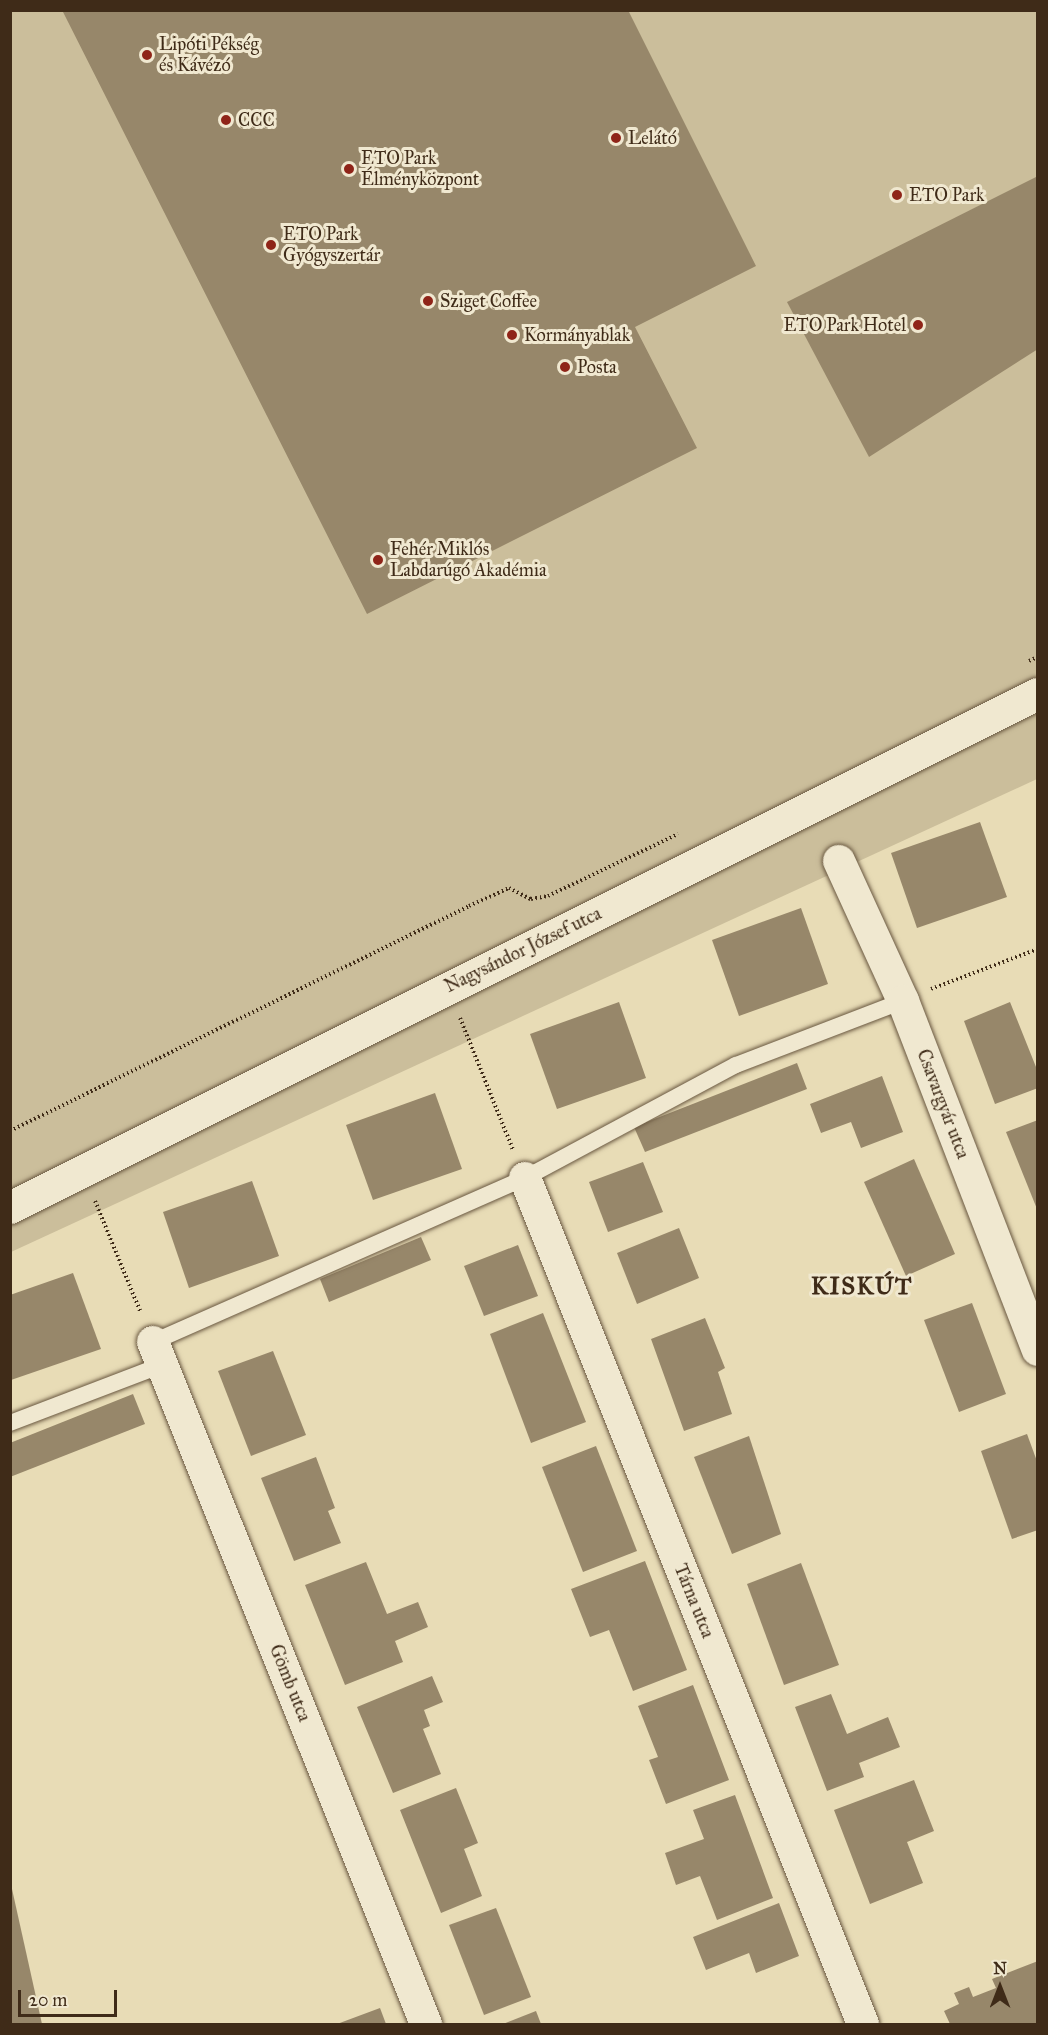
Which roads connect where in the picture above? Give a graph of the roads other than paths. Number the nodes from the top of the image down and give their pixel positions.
1 (1038, 694) edge
2 (839, 861) dead end
3 (903, 1001) junction
4 (525, 1178) junction
5 (10, 1208) edge
6 (1038, 1350) edge
7 (158, 1353) junction
8 (10, 1423) edge
9 (426, 2025) edge
10 (863, 2025) edge

1 - 5 street, Nagysándor József utca
2 - 3 street, Csavargyár utca
3 - 4 lane
3 - 6 street, Csavargyár utca
4 - 7 lane
4 - 10 street, Tárna utca
7 - 8 lane
7 - 9 street, Gömb utca

